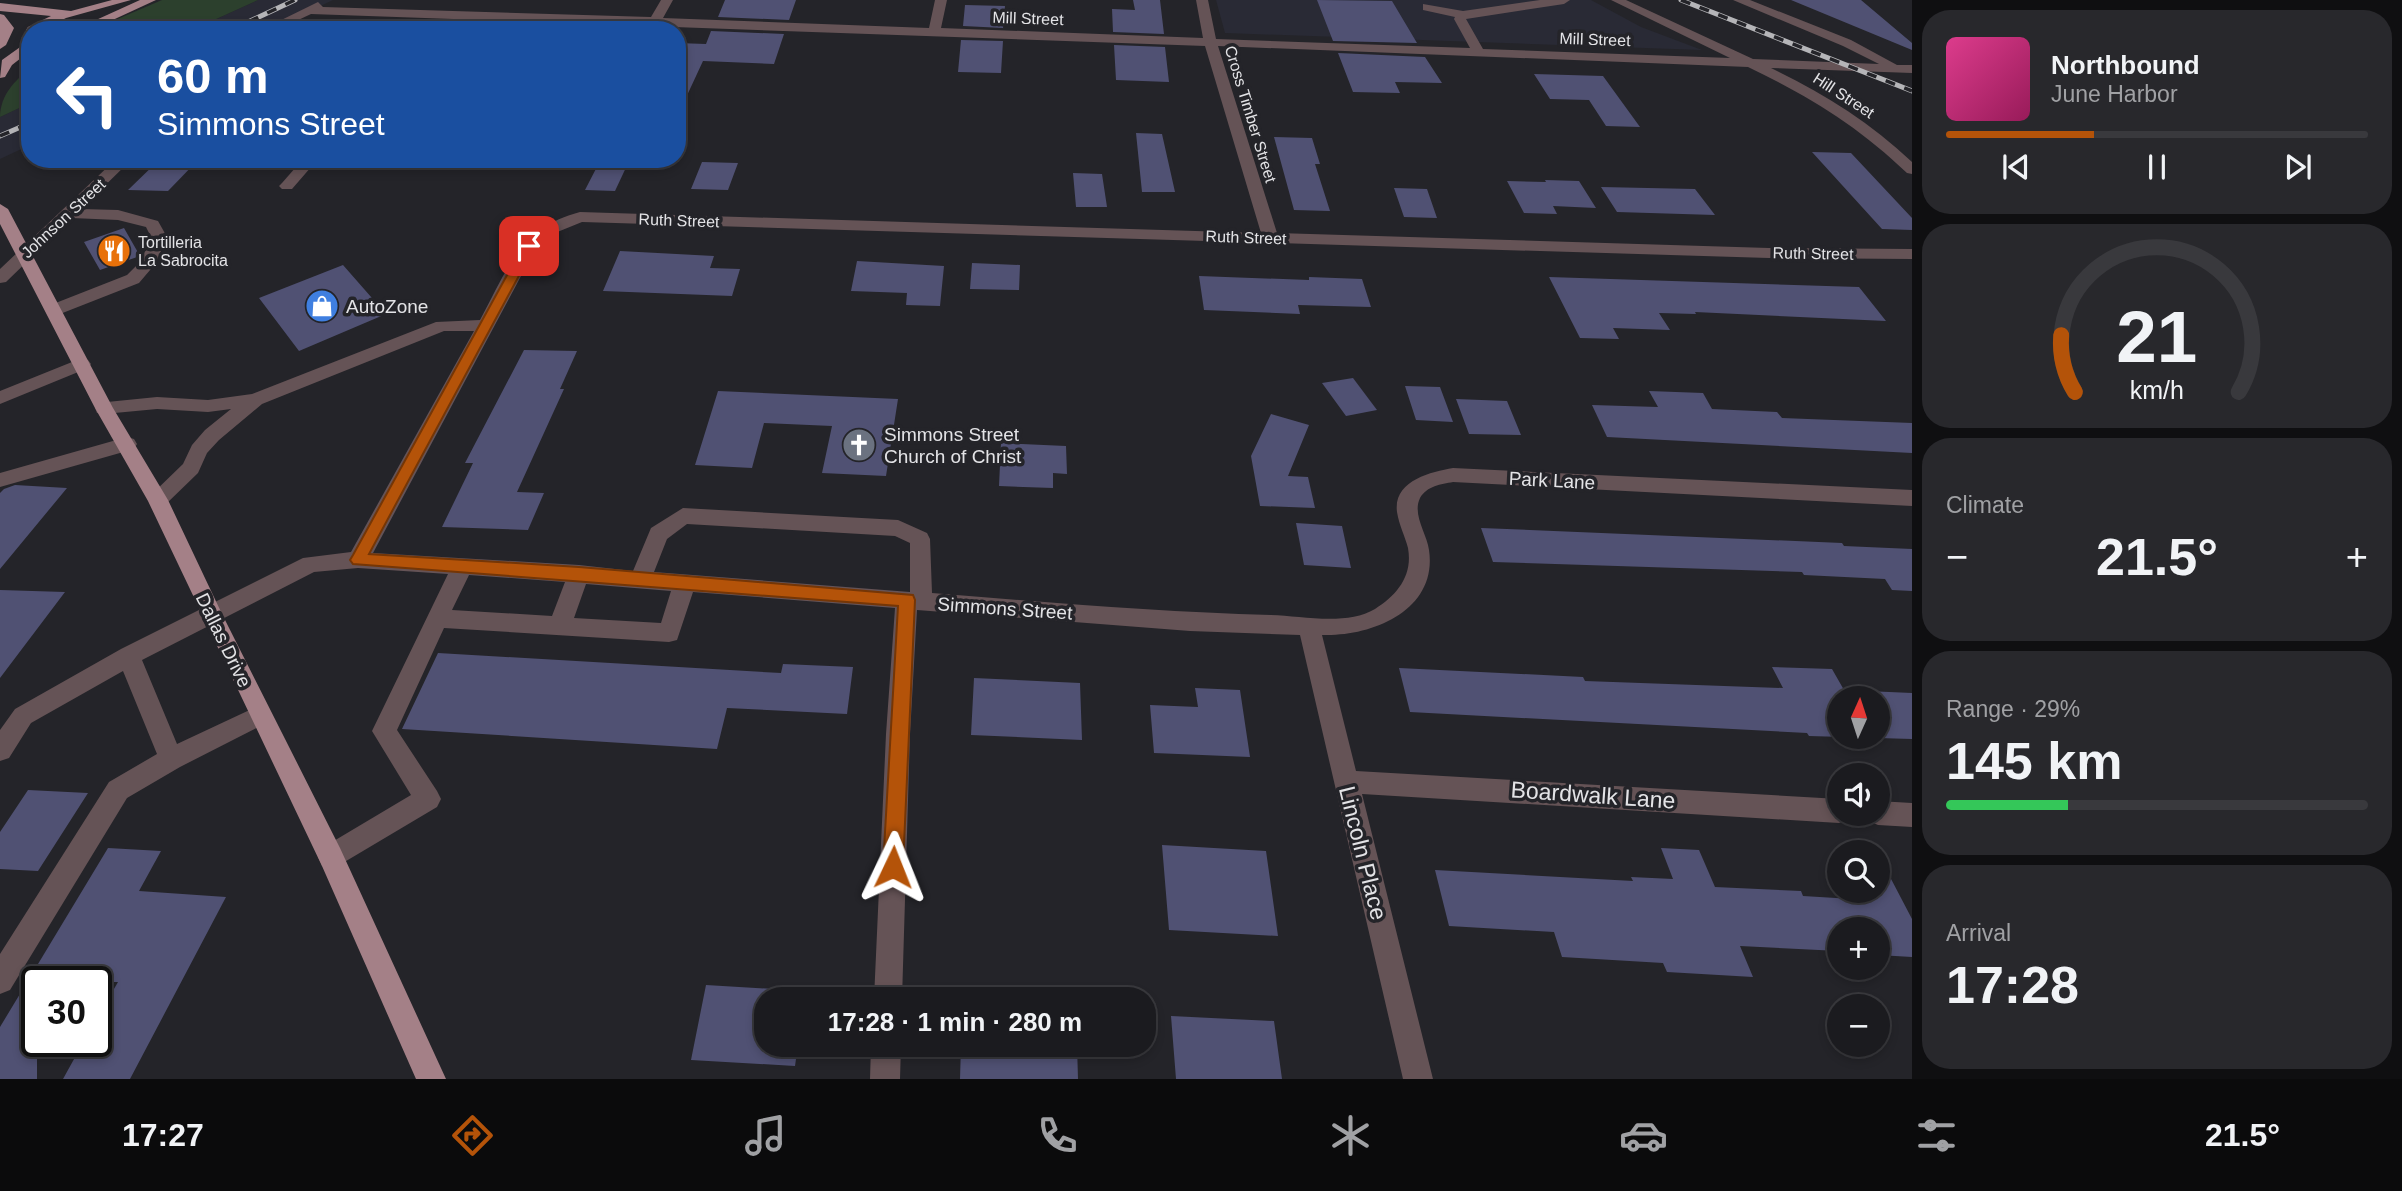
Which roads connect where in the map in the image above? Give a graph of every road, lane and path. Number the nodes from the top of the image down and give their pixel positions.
1 (8, 0) edge
2 (102, 0) edge
3 (125, 0) edge
4 (150, 0) edge
5 (333, 0) edge
6 (454, 0) edge
7 (667, 0) edge
8 (941, 0) edge
9 (1202, 0) edge
10 (1564, 0) edge
11 (1617, 0) edge
12 (1741, 0) edge
13 (0, 1) edge
14 (0, 7) edge
15 (1427, 7) dead end
16 (307, 10) junction
17 (443, 13) junction
18 (64, 15) junction
19 (1463, 15) junction
20 (655, 20) junction
21 (51, 21) edge
22 (59, 21) edge
23 (98, 21) edge
24 (285, 21) edge
25 (434, 21) edge
26 (566, 21) edge
27 (650, 21) edge
28 (680, 21) edge
29 (686, 21) edge
30 (4, 23) edge
31 (934, 31) junction
32 (21, 37) edge
33 (1210, 41) junction
34 (0, 45) edge
35 (0, 51) edge
36 (21, 51) edge
37 (1478, 52) junction
38 (1749, 62) junction
39 (21, 68) edge
40 (1896, 68) junction
41 (1912, 69) edge
42 (0, 74) edge
43 (0, 87) edge
44 (116, 168) edge
45 (303, 168) edge
46 (1912, 170) edge
47 (287, 186) dead end
48 (0, 209) edge
49 (69, 213) junction
50 (1271, 238) junction
51 (1912, 254) edge
52 (23, 255) junction
53 (0, 278) edge
54 (54, 310) junction
55 (486, 326) junction
56 (82, 364) junction
57 (0, 398) edge
58 (255, 400) junction
59 (104, 408) junction
60 (127, 444) junction
61 (0, 480) edge
62 (1912, 498) edge
63 (158, 500) junction
64 (358, 560) junction
65 (462, 566) junction
66 (579, 573) junction
67 (641, 578) junction
68 (685, 582) junction
69 (914, 601) junction
70 (211, 614) junction
71 (436, 618) junction
72 (560, 626) junction
73 (1309, 627) junction
74 (129, 656) junction
75 (260, 715) junction
76 (0, 750) edge
77 (171, 760) junction
78 (1346, 782) junction
79 (1827, 810) edge
80 (1890, 814) edge
81 (1912, 815) edge
82 (331, 856) junction
83 (0, 980) edge
84 (888, 987) edge
85 (886, 1057) edge
86 (431, 1079) edge
87 (885, 1079) edge
88 (1418, 1079) edge

1 - 13 main road
2 - 18 main road
3 - 18 main road
4 - 23 main road
5 - 16 street
6 - 17 street
7 - 20 street
8 - 31 street
9 - 33 street, Cross Timber Street
10 - 19 street
11 - 38 street, Hill Street
12 - 40 street
14 - 18 main road
15 - 19 street
16 - 17 street, Mill Street
16 - 24 street
17 - 25 street
17 - 26 street, Mill Street
18 - 21 main road
18 - 22 main road
19 - 37 street
20 - 27 street, Mill Street
20 - 28 street, Mill Street
29 - 31 street, Mill Street
30 - 34 main road
31 - 33 street, Mill Street
32 - 35 main road
33 - 37 street, Mill Street
33 - 50 street, Cross Timber Street
36 - 42 main road
37 - 38 street, Mill Street
38 - 40 street, Mill Street
38 - 46 street, Hill Street
39 - 43 main road
40 - 41 street, Mill Street
44 - 49 street, Johnson Street
45 - 47 street
48 - 52 main road, Dallas Drive
49 - 52 street, Johnson Street
49 - 54 street
50 - 51 street, Ruth Street
50 - 55 street, Ruth Street
52 - 53 street, Johnson Street
52 - 54 main road, Dallas Drive
54 - 56 main road, Dallas Drive
55 - 58 street
55 - 64 street
56 - 57 street
56 - 59 main road, Dallas Drive
58 - 59 street
58 - 63 street
59 - 60 main road, Dallas Drive
60 - 61 street
60 - 63 main road, Dallas Drive
62 - 73 street, Park Lane
63 - 70 main road, Dallas Drive
64 - 65 street, Simmons Street
64 - 70 street, Simmons Street
65 - 66 street, Simmons Street
65 - 71 street
66 - 67 street, Simmons Street
66 - 72 street
67 - 68 street, Simmons Street
67 - 69 street
68 - 69 street, Simmons Street
68 - 72 street
69 - 73 street, Simmons Street
69 - 84 street
70 - 74 street, Simmons Street
70 - 75 main road, Dallas Drive
71 - 72 street
71 - 82 street
73 - 78 street, Lincoln Place
74 - 76 street, Simmons Street
74 - 77 street
75 - 77 street
75 - 82 main road, Dallas Drive
77 - 83 street
78 - 79 street, Boardwalk Lane
78 - 88 street, Lincoln Place
80 - 81 street
82 - 86 main road, Dallas Drive
85 - 87 street

